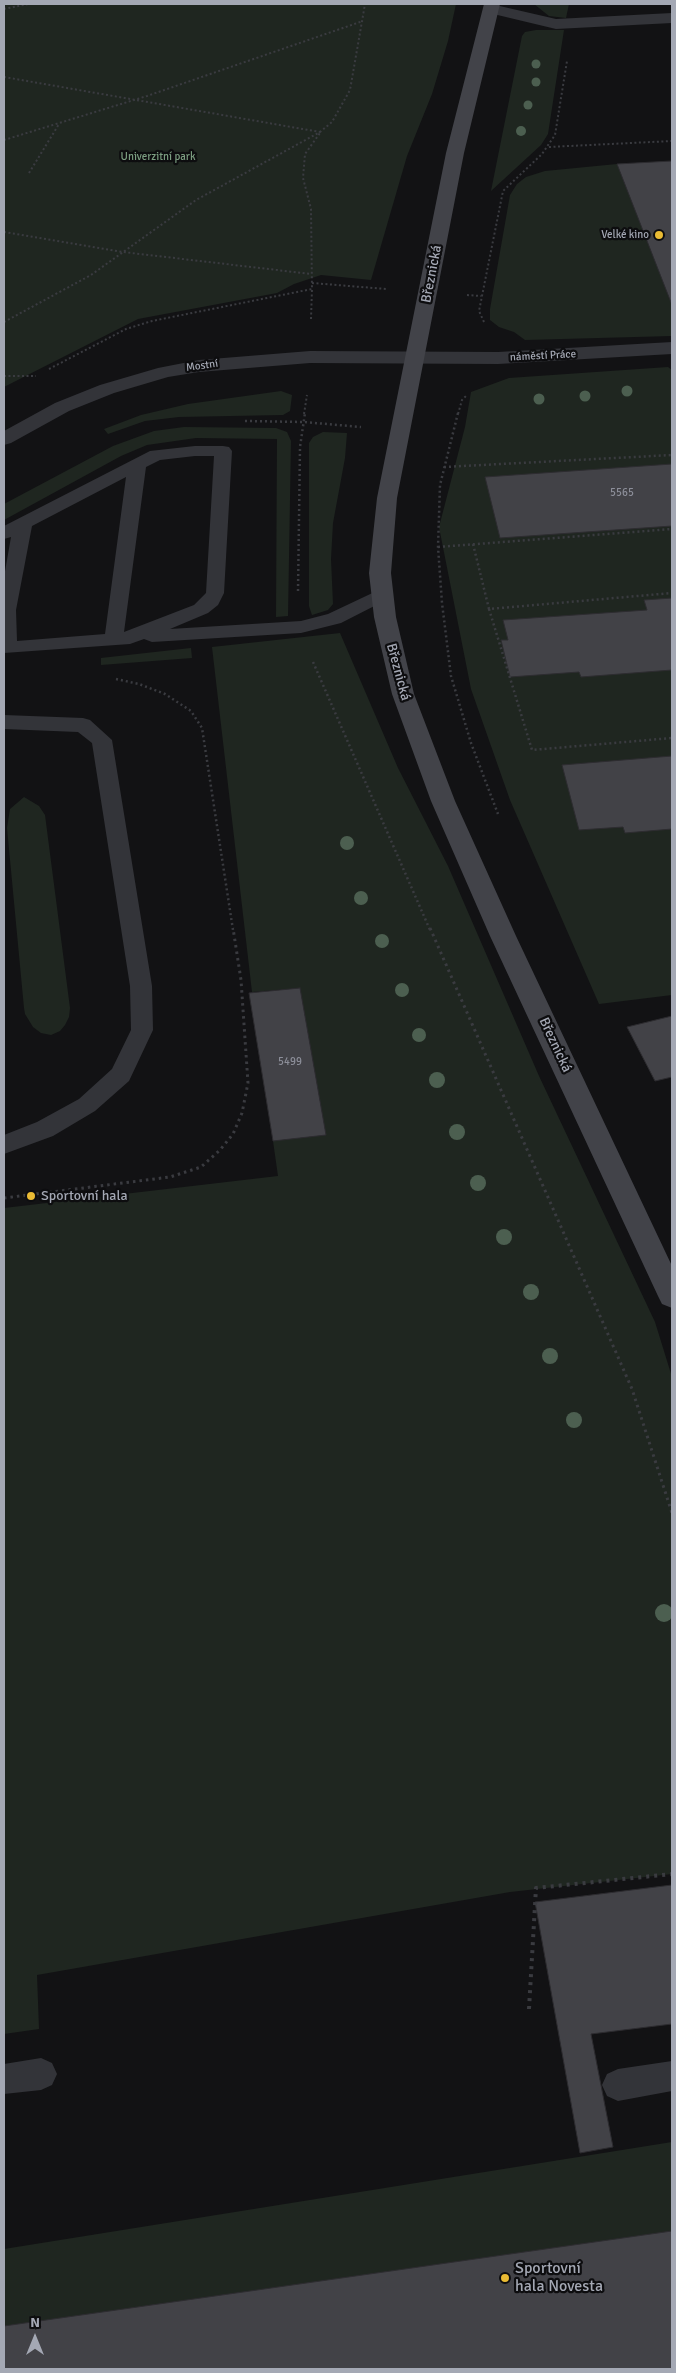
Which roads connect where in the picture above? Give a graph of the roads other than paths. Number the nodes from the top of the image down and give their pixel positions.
1 (492, 6) edge
2 (672, 18) edge
3 (672, 348) edge
4 (414, 356) junction
5 (4, 439) edge
6 (138, 465) junction
7 (23, 524) junction
8 (4, 533) edge
9 (383, 594) junction
10 (122, 638) junction
11 (4, 722) edge
12 (4, 1145) edge
13 (672, 1296) edge
14 (41, 2074) dead end
15 (672, 2076) edge
16 (4, 2079) edge
17 (618, 2085) dead end

1 - 2 street
1 - 4 main road, Březnická
3 - 4 street, náměstí Práce
4 - 5 street, Mostní
4 - 9 main road, Březnická
6 - 7 lane
6 - 10 lane
6 - 10 lane
7 - 8 lane
7 - 10 lane
9 - 10 lane
9 - 13 main road, Březnická
11 - 12 lane
14 - 16 lane
15 - 17 lane

